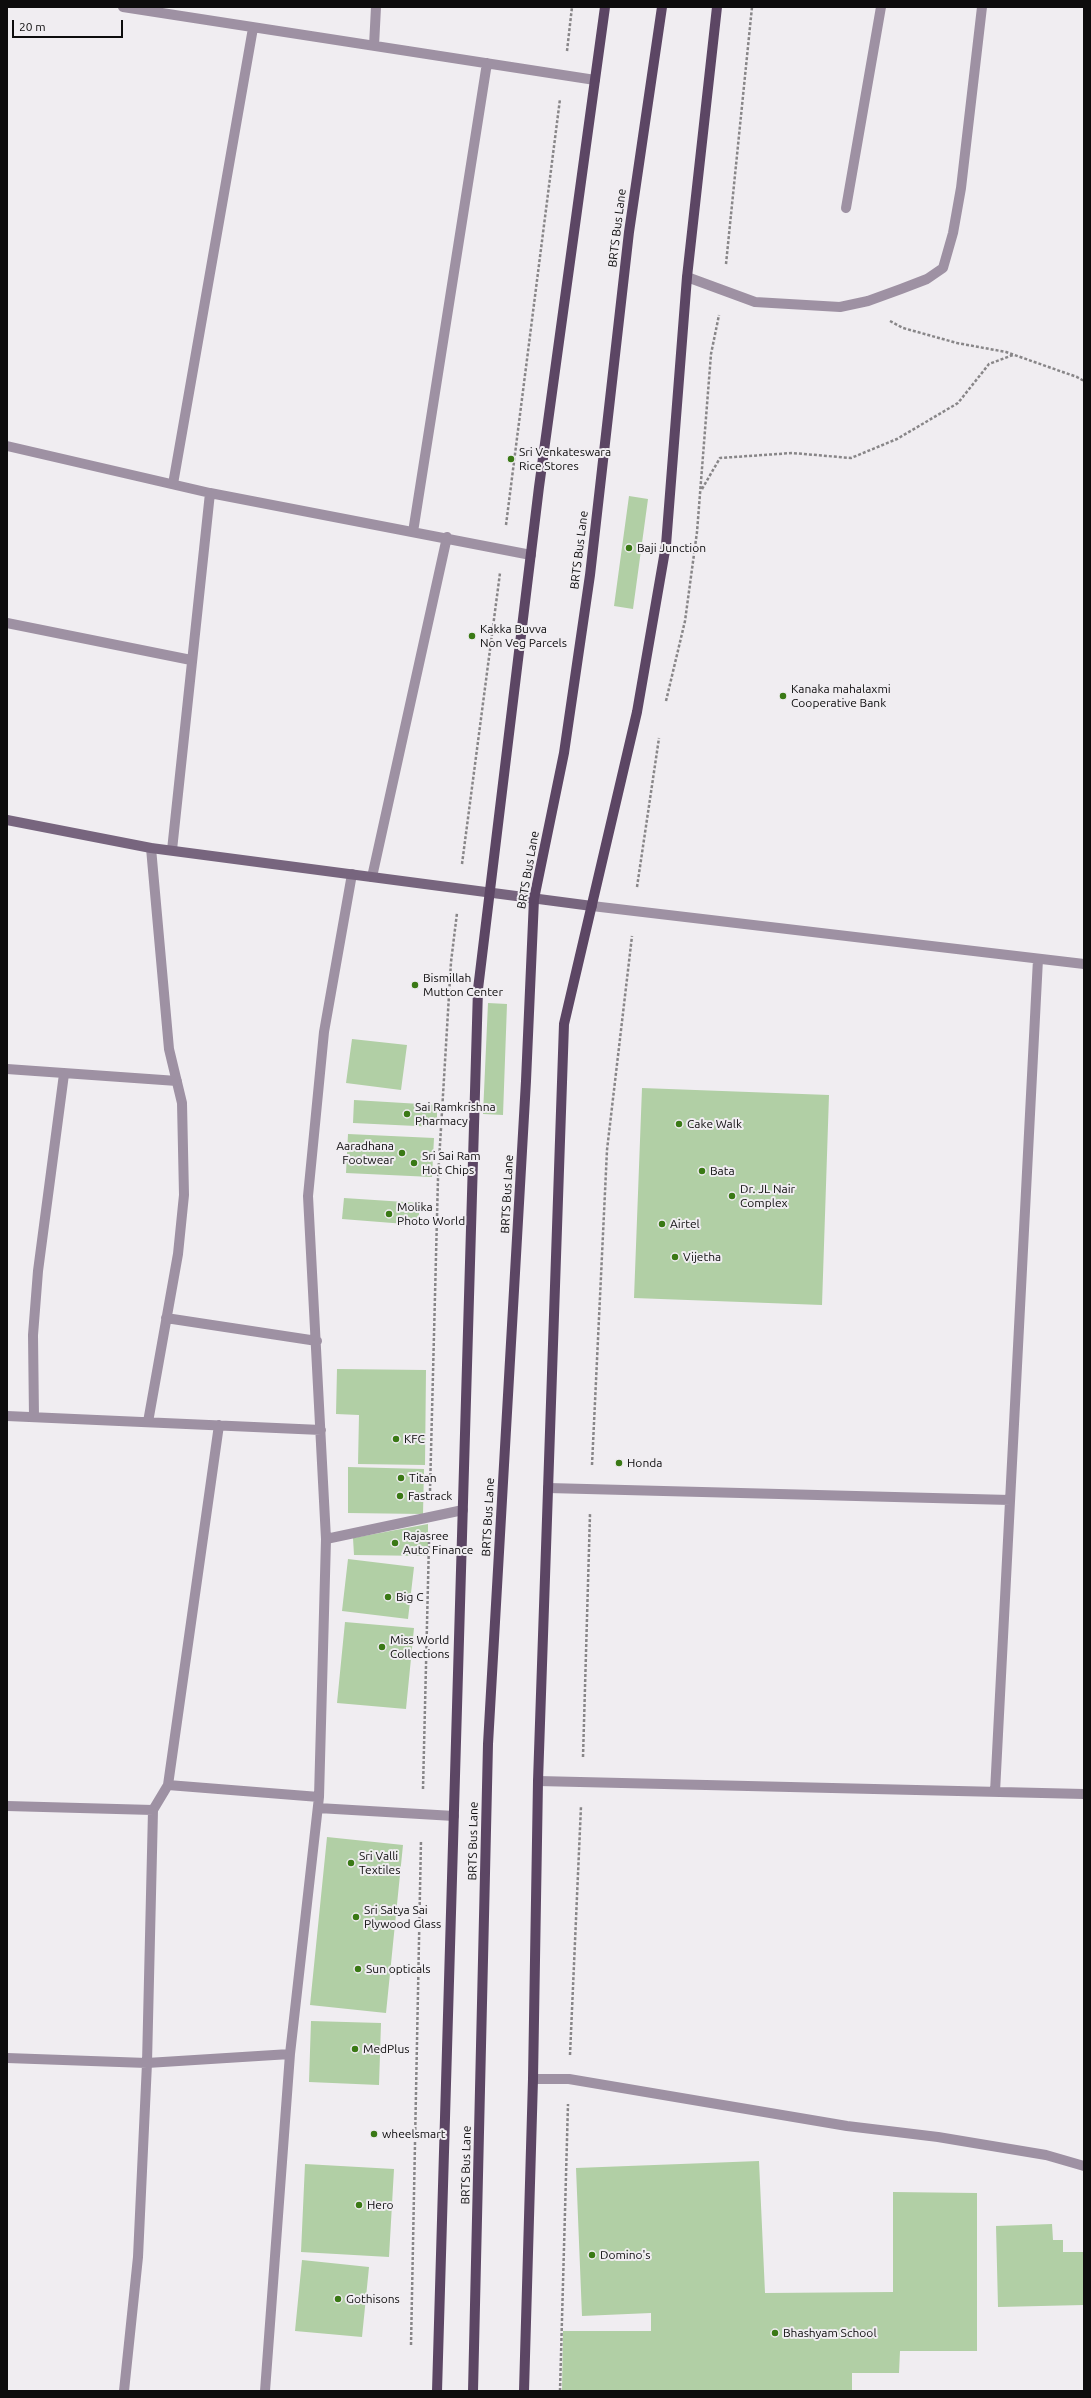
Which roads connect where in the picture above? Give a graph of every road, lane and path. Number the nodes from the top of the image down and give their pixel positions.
1 (123, 7) edge
2 (376, 7) edge
3 (605, 7) edge
4 (662, 7) edge
5 (717, 7) edge
6 (752, 7) edge
7 (881, 7) edge
8 (982, 7) edge
9 (253, 28) junction
10 (374, 46) junction
11 (487, 63) junction
12 (595, 80) junction
13 (846, 208) dead end
14 (686, 277) junction
15 (724, 291) junction
16 (855, 304) junction
17 (1013, 355) junction
18 (1084, 381) edge
19 (7, 446) edge
20 (173, 484) junction
21 (700, 492) junction
22 (210, 493) junction
23 (413, 532) junction
24 (447, 537) junction
25 (531, 555) junction
26 (7, 623) edge
27 (190, 660) junction
28 (665, 708) dead end
29 (660, 730) dead end
30 (7, 820) edge
31 (151, 848) junction
32 (172, 850) junction
33 (352, 874) junction
34 (372, 877) junction
35 (490, 894) junction
36 (534, 899) junction
37 (592, 906) junction
38 (634, 911) junction
39 (1038, 959) junction
40 (1084, 964) edge
41 (7, 1070) edge
42 (64, 1074) junction
43 (177, 1081) junction
44 (166, 1318) junction
45 (317, 1341) junction
46 (7, 1416) edge
47 (34, 1418) junction
48 (148, 1422) junction
49 (219, 1425) junction
50 (321, 1430) junction
51 (548, 1488) junction
52 (591, 1489) junction
53 (1010, 1500) junction
54 (463, 1510) junction
55 (326, 1538) junction
56 (538, 1781) junction
57 (583, 1782) junction
58 (168, 1785) junction
59 (995, 1792) junction
60 (1084, 1794) edge
61 (319, 1797) junction
62 (7, 1806) edge
63 (318, 1808) junction
64 (153, 1810) junction
65 (454, 1816) junction
66 (290, 2054) junction
67 (7, 2058) edge
68 (146, 2063) junction
69 (533, 2079) junction
70 (569, 2079) junction
71 (1084, 2166) edge
72 (124, 2391) edge
73 (265, 2391) edge
74 (437, 2391) edge
75 (473, 2391) edge
76 (524, 2391) edge
77 (560, 2391) edge

1 - 9 street
2 - 10 street
3 - 12 main road
4 - 36 main road, BRTS Bus Lane
5 - 14 main road
6 - 15 path
7 - 13 street
8 - 16 street
9 - 10 street
9 - 20 street
10 - 11 street
11 - 12 street
11 - 23 street
12 - 25 main road
14 - 15 street
14 - 37 main road
15 - 16 street
15 - 21 path
16 - 17 path
17 - 18 path
17 - 21 path
19 - 20 street
20 - 22 street
21 - 28 path
22 - 23 street
22 - 27 street
23 - 24 street
24 - 25 street
24 - 34 street
25 - 35 main road
26 - 27 street
27 - 32 street
29 - 38 path
30 - 31 street
31 - 32 street
31 - 43 street
32 - 33 street
33 - 34 street
33 - 45 street
34 - 35 street
35 - 36 street
35 - 54 main road
36 - 37 street
36 - 75 main road, BRTS Bus Lane
37 - 38 street
37 - 51 main road
38 - 39 street
38 - 52 path
39 - 40 street
39 - 53 street
41 - 42 street
42 - 43 street
42 - 47 street
43 - 44 street
44 - 45 street
44 - 48 street
45 - 50 street
46 - 47 street
47 - 48 street
48 - 49 street
49 - 50 street
49 - 58 street
50 - 55 street
51 - 52 street
51 - 56 main road
52 - 53 street
52 - 57 path
53 - 59 street
54 - 55 street
54 - 65 main road
55 - 61 street
56 - 57 street
56 - 69 main road
57 - 59 street
57 - 70 path
58 - 61 street
58 - 64 street
59 - 60 street
61 - 63 street
62 - 64 street
63 - 65 street
63 - 66 street
64 - 68 street
65 - 74 main road
66 - 68 street
66 - 73 street
67 - 68 street
68 - 72 street
69 - 70 street
69 - 76 main road
70 - 71 street
70 - 77 path

